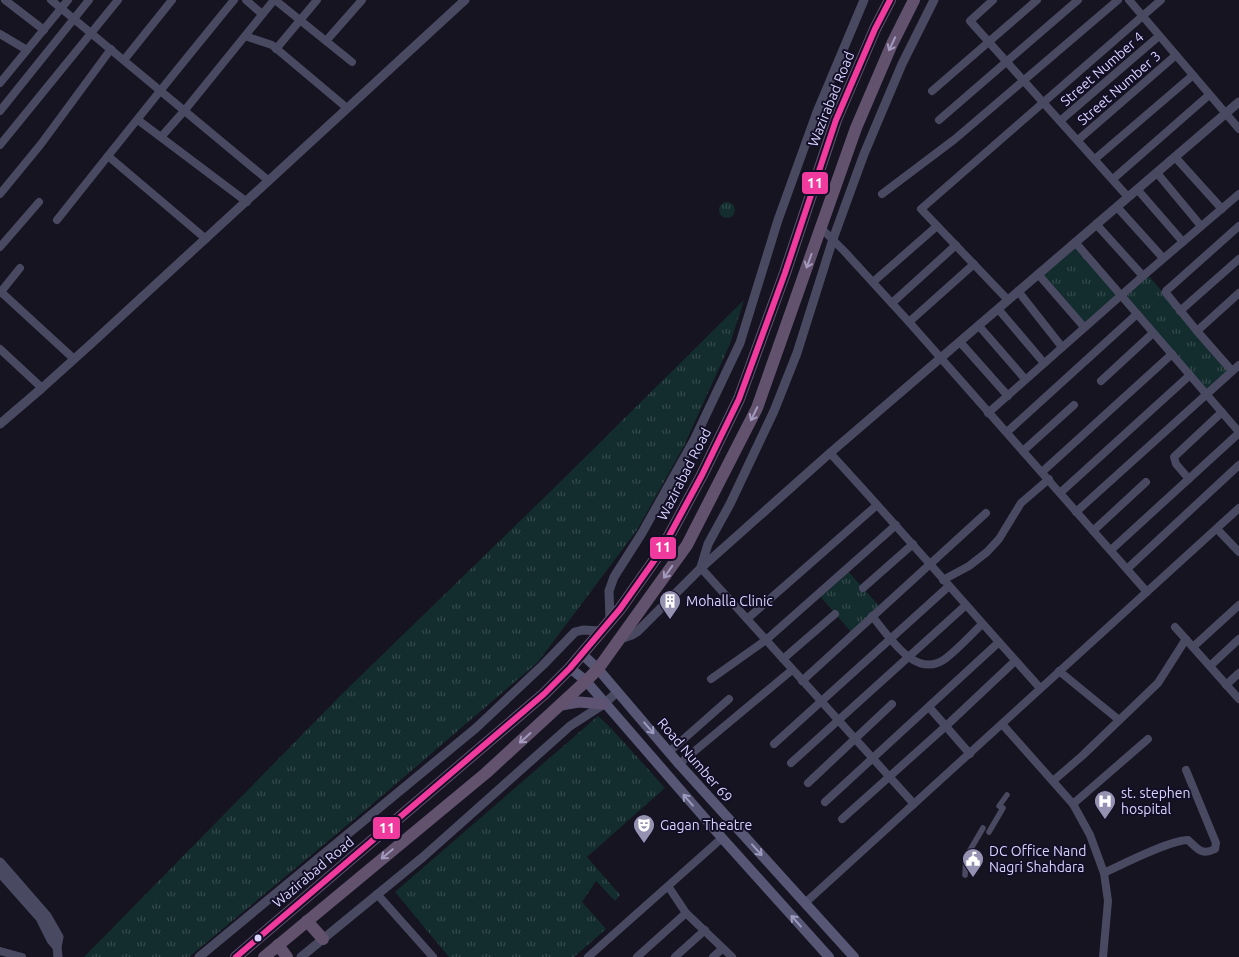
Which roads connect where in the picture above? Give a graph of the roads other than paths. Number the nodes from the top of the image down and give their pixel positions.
1 (5, 0) edge
2 (51, 0) edge
3 (68, 0) edge
4 (89, 0) edge
5 (118, 0) edge
6 (172, 0) edge
7 (234, 0) edge
8 (246, 0) edge
9 (274, 0) edge
10 (317, 0) edge
11 (362, 0) edge
12 (465, 0) edge
13 (864, 0) edge
14 (890, 0) edge
15 (914, 0) edge
16 (934, 0) edge
17 (993, 0) edge
18 (1037, 0) edge
19 (1078, 0) edge
20 (1118, 0) edge
21 (1129, 0) edge
22 (1161, 0) edge
23 (61, 9) junction
24 (262, 14) junction
25 (1143, 16) junction
26 (74, 19) junction
27 (300, 20) junction
28 (44, 30) junction
29 (91, 33) junction
30 (0, 34) edge
31 (245, 36) junction
32 (1159, 36) junction
33 (326, 41) junction
34 (990, 42) junction
35 (110, 49) junction
36 (276, 49) junction
37 (27, 50) junction
38 (1176, 56) junction
39 (124, 60) junction
40 (1007, 61) junction
41 (352, 62) dead end
42 (1192, 76) junction
43 (1024, 80) junction
44 (0, 83) edge
45 (159, 91) junction
46 (932, 91) dead end
47 (1209, 95) junction
48 (1043, 102) junction
49 (1239, 102) edge
50 (347, 108) junction
51 (185, 110) junction
52 (0, 112) edge
53 (1226, 114) junction
54 (138, 120) junction
55 (939, 120) dead end
56 (1060, 121) junction
57 (1239, 129) edge
58 (161, 137) junction
59 (1078, 140) junction
60 (0, 145) edge
61 (108, 156) junction
62 (1175, 157) junction
63 (1096, 160) junction
64 (1156, 172) junction
65 (1113, 179) junction
66 (269, 181) junction
67 (1137, 189) junction
68 (0, 194) edge
69 (882, 194) dead end
70 (1239, 194) edge
71 (1128, 197) junction
72 (39, 202) dead end
73 (246, 202) junction
74 (1117, 207) junction
75 (1222, 209) junction
76 (57, 220) dead end
77 (1096, 224) junction
78 (937, 226) junction
79 (1201, 226) junction
80 (1239, 226) edge
81 (821, 228) junction
82 (206, 239) junction
83 (833, 239) junction
84 (1075, 242) junction
85 (1182, 242) junction
86 (956, 245) junction
87 (0, 247) edge
88 (1163, 258) junction
89 (1239, 259) edge
90 (974, 264) junction
91 (20, 268) dead end
92 (1038, 274) junction
93 (1143, 276) junction
94 (873, 282) junction
95 (1018, 291) junction
96 (0, 292) edge
97 (1239, 293) edge
98 (1121, 295) junction
99 (1008, 300) junction
100 (892, 303) junction
101 (998, 310) junction
102 (1180, 311) junction
103 (1137, 314) junction
104 (909, 322) junction
105 (978, 326) junction
106 (1084, 327) junction
107 (1197, 331) junction
108 (1153, 333) junction
109 (960, 342) junction
110 (1062, 347) junction
111 (1, 354) edge
112 (1172, 354) junction
113 (942, 358) junction
114 (74, 359) junction
115 (1044, 363) junction
116 (1239, 365) edge
117 (1232, 371) junction
118 (1190, 375) junction
119 (1025, 379) junction
120 (1101, 381) dead end
121 (42, 388) junction
122 (1206, 394) junction
123 (1008, 396) junction
124 (1074, 405) dead end
125 (1222, 412) junction
126 (988, 413) junction
127 (0, 424) edge
128 (1006, 432) junction
129 (1239, 433) edge
130 (1023, 451) junction
131 (830, 453) junction
132 (1239, 466) edge
133 (1042, 472) junction
134 (1049, 479) junction
135 (1189, 479) junction
136 (1146, 482) dead end
137 (1060, 493) junction
138 (878, 505) junction
139 (1239, 508) edge
140 (986, 512) dead end
141 (1076, 512) junction
142 (896, 525) junction
143 (1217, 529) junction
144 (1094, 531) junction
145 (913, 544) junction
146 (1111, 550) junction
147 (1239, 552) edge
148 (930, 564) junction
149 (701, 568) junction
150 (1127, 568) junction
151 (946, 583) junction
152 (863, 588) dead end
153 (1147, 592) junction
154 (966, 605) junction
155 (1239, 605) edge
156 (835, 614) dead end
157 (872, 616) junction
158 (747, 619) junction
159 (610, 620) junction
160 (982, 624) junction
161 (1175, 627) dead end
162 (601, 631) junction
163 (620, 639) junction
164 (892, 639) junction
165 (1186, 639) junction
166 (1239, 639) edge
167 (766, 640) junction
168 (999, 642) junction
169 (1192, 647) junction
170 (582, 654) junction
171 (908, 658) junction
172 (783, 659) junction
173 (1015, 660) junction
174 (1210, 666) junction
175 (570, 668) junction
176 (598, 669) junction
177 (792, 670) junction
178 (1059, 671) junction
179 (1239, 673) edge
180 (711, 679) dead end
181 (802, 680) junction
182 (586, 682) junction
183 (1226, 685) junction
184 (1040, 688) junction
185 (617, 692) junction
186 (729, 699) dead end
187 (1239, 699) edge
188 (821, 701) junction
189 (604, 704) junction
190 (892, 704) dead end
191 (561, 705) junction
192 (929, 707) junction
193 (1119, 720) junction
194 (838, 721) junction
195 (1002, 724) junction
196 (946, 726) junction
197 (855, 739) junction
198 (1148, 739) dead end
199 (774, 744) dead end
200 (670, 752) junction
201 (970, 754) junction
202 (872, 758) junction
203 (791, 763) dead end
204 (680, 764) junction
205 (1186, 770) dead end
206 (889, 777) junction
207 (1053, 781) junction
208 (808, 783) dead end
209 (1007, 795) dead end
210 (825, 802) dead end
211 (914, 804) junction
212 (1073, 804) junction
213 (842, 819) dead end
214 (722, 838) junction
215 (0, 862) edge
216 (0, 873) edge
217 (1104, 873) junction
218 (965, 875) dead end
219 (668, 886) junction
220 (377, 894) junction
221 (806, 904) junction
222 (686, 913) junction
223 (307, 921) junction
224 (705, 930) junction
225 (323, 939) junction
226 (278, 945) junction
227 (57, 946) junction
228 (722, 949) junction
229 (0, 951) edge
230 (8, 956) edge
231 (22, 957) edge
232 (58, 957) edge
233 (199, 957) edge
234 (236, 957) edge
235 (264, 957) edge
236 (287, 957) edge
237 (301, 957) edge
238 (433, 957) edge
239 (588, 957) edge
240 (637, 957) edge
241 (675, 957) edge
242 (713, 957) edge
243 (732, 957) edge
244 (829, 957) edge
245 (854, 957) edge
246 (1103, 957) edge

1 - 28 street
2 - 23 street
3 - 23 street
4 - 26 street
5 - 29 street
6 - 39 street
7 - 45 street
8 - 24 street
9 - 24 street
9 - 27 street
10 - 27 street
11 - 33 street
12 - 50 street
13 - 159 street
14 - 159 highway, Wazirabad Road
15 -> 81 highway
16 - 83 street
17 - 34 street
18 - 34 street
19 - 40 street
20 - 43 street
21 - 25 street
22 - 25 street
23 - 26 street
23 - 28 street
24 - 31 street
25 - 32 street
25 - 48 street
26 - 29 street
26 - 52 street
27 - 33 street
27 - 36 street
28 - 37 street
29 - 35 street
29 - 60 street
30 - 37 street
31 - 36 street
31 - 51 street
32 - 38 street
32 - 56 street, Street Number 4
33 - 41 street
34 - 40 street
34 - 46 street
35 - 39 street
35 - 68 street
36 - 50 street
37 - 44 street
38 - 42 street
38 - 59 street, Street Number 3
39 - 45 street
40 - 43 street
40 - 55 street
42 - 47 street
42 - 63 street
43 - 48 street
43 - 69 street
45 - 51 street
45 - 54 street
47 - 53 street
47 - 65 street
48 - 56 street
48 - 78 street
49 - 53 street
50 - 66 street
51 - 58 street
51 - 66 street
53 - 57 street
53 - 62 street
54 - 58 street
54 - 61 street
56 - 59 street
58 - 73 street
59 - 63 street
61 - 76 street
61 - 82 street
62 - 64 street
62 - 75 street
63 - 65 street
64 - 67 street
64 - 79 street
65 - 71 street
66 - 73 street
67 - 71 street
67 - 85 street
70 - 75 street
71 - 74 street
72 - 87 street
73 - 82 street
74 - 77 street
74 - 88 street
75 - 79 street
77 - 84 street
77 - 93 street
78 - 86 street
78 - 94 street
79 - 85 street
80 - 102 street
81 - 83 street
81 -> 163 highway
82 - 114 street
83 - 94 street
83 - 149 street
84 - 92 street
84 - 98 street
85 - 88 street
86 - 90 street
86 - 100 street
88 - 93 street
89 - 102 street
90 - 99 street
90 - 104 street
91 - 96 street
92 - 95 street
92 - 106 street
93 - 98 street
94 - 100 street
95 - 99 street
95 - 110 street
96 - 114 street
97 - 107 street
98 - 103 street
98 - 106 street
99 - 101 street
100 - 104 street
101 - 105 street
101 - 115 street
102 - 107 street
103 - 108 street
103 - 128 street
104 - 113 street
105 - 109 street
105 - 119 street
106 - 110 street
107 - 117 street
108 - 112 street
108 - 120 street
109 - 113 street
109 - 123 street
110 - 115 street
111 - 121 street
112 - 118 street
112 - 133 street
113 - 126 street
113 - 131 street
114 - 121 street
115 - 119 street
116 - 117 street
117 - 122 street
118 - 122 street
118 - 137 street
119 - 123 street
121 - 127 street
122 - 125 street
122 - 141 street
123 - 126 street
124 - 130 street
125 - 129 street
125 - 135 street
126 - 128 street
128 - 130 street
129 - 135 street
130 - 133 street
131 - 138 street
131 - 149 street
132 - 150 street
133 - 134 street
134 - 137 street
134 - 151 street
135 - 146 street
136 - 144 street
137 - 141 street
138 - 142 street
138 - 158 street
139 - 143 street
140 - 148 street
141 - 144 street
142 - 145 street
142 - 167 street
143 - 147 street
143 - 153 street
144 - 146 street
145 - 148 street
145 - 152 street
146 - 150 street
148 - 151 street
148 - 157 street
149 - 158 street
149 - 163 street
150 - 153 street
151 - 154 street
151 - 164 street
153 - 178 street
154 - 160 street
154 - 171 street
155 - 169 street
156 - 172 street
157 - 164 street
157 - 181 street
158 - 167 street
159 - 162 highway, Wazirabad Road
160 - 168 street
160 - 171 street
161 - 165 street
162 - 170 highway, Wazirabad Road
162 - 233 street
163 - 176 highway
164 - 171 street
164 - 188 street
165 - 169 street
165 - 193 street
166 - 174 street
167 - 172 street
167 - 180 street
168 - 173 street
168 - 192 street
169 - 174 street
170 - 175 highway, Wazirabad Road
170 - 176 main road, Road Number 69
171 - 194 street
172 - 177 street
173 - 184 street
173 - 196 street
174 - 183 street
175 - 182 main road
175 - 234 highway, Wazirabad Road
176 - 182 highway
176 - 185 main road, Road Number 69
177 - 181 street
177 - 204 street
178 - 184 street
178 - 193 street
179 - 183 street
181 - 188 street
182 - 189 main road
182 - 191 highway
183 - 187 street
184 - 195 street
185 - 189 street
185 -> 200 main road, Road Number 69
186 - 200 street
188 - 194 street
188 - 199 street
189 - 191 main road
214 -> 189 main road
189 - 220 street
190 - 197 street
191 -> 223 highway
192 - 196 street
192 - 202 street
193 - 207 street
194 - 197 street
194 - 203 street
195 - 201 street
195 - 207 street
196 - 201 street
196 - 206 street
197 - 202 street
197 - 208 street
198 - 212 street
200 - 204 main road, Road Number 69
201 - 211 street
202 - 206 street
202 - 210 street
204 -> 221 main road, Road Number 69
205 - 217 street
206 - 211 street
206 - 213 street
207 - 212 street
209 - 218 street
211 - 221 street
212 - 217 street
214 - 219 street
244 -> 214 main road
215 - 227 street
216 - 227 street
217 - 246 street
219 - 222 street
219 - 239 street
220 - 225 street
220 - 238 street
221 - 245 main road, Road Number 69
222 - 224 street
222 - 240 street
223 - 225 highway
223 - 226 highway
224 - 228 street
224 - 241 street
225 - 237 street
226 - 235 highway
226 - 236 highway
227 - 232 street
228 - 242 street
228 - 243 street
229 - 230 street
230 - 231 street

